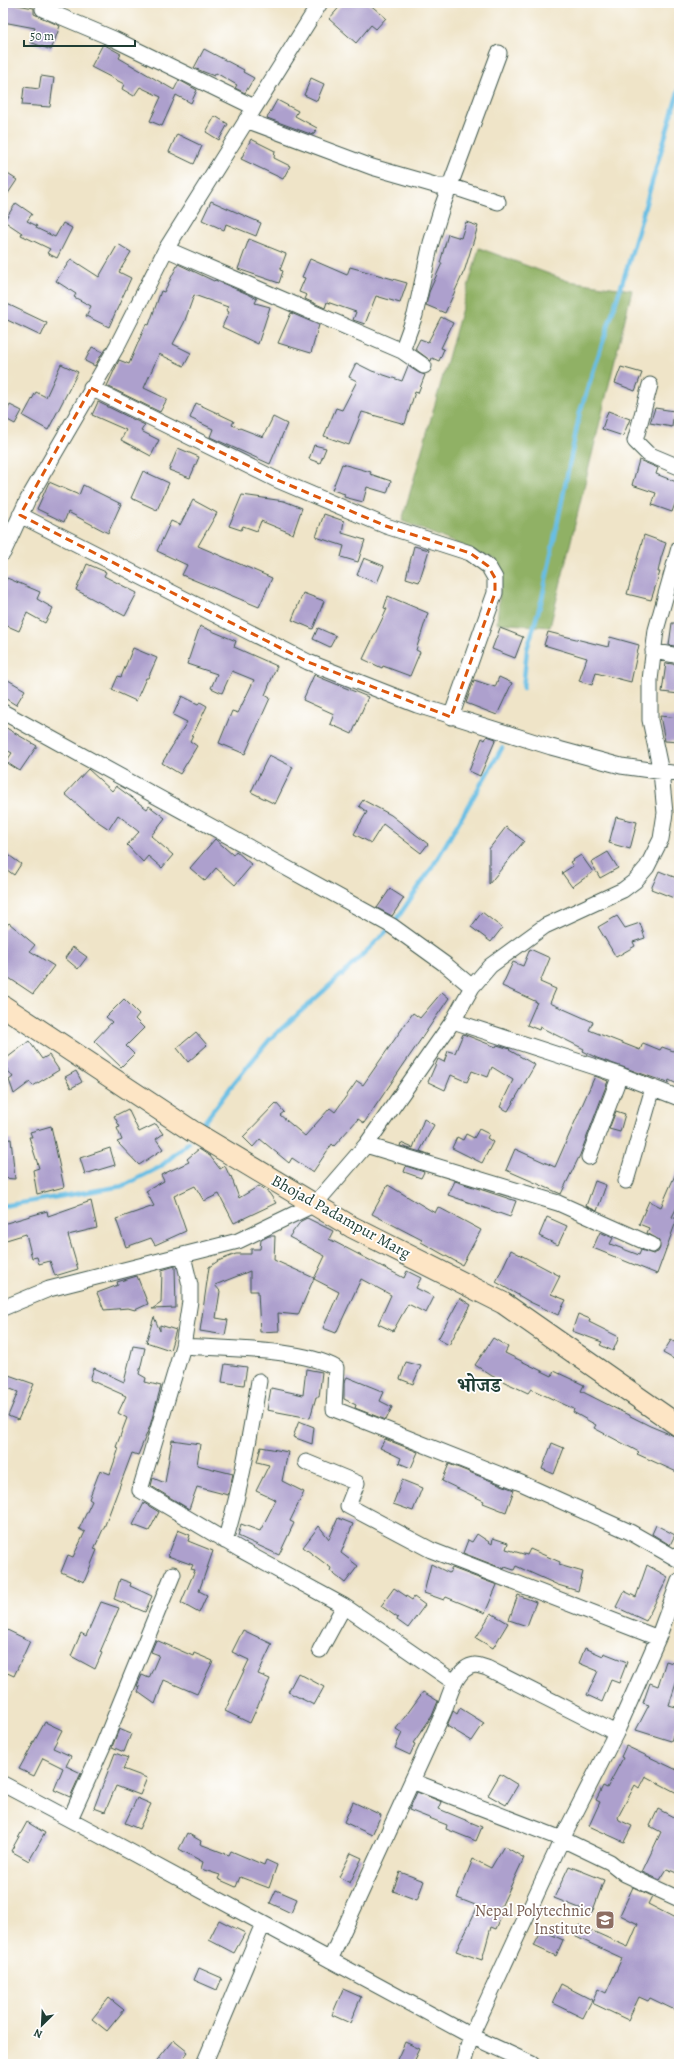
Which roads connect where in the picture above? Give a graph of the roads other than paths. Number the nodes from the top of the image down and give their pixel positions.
1 (320, 3) edge
2 (43, 9) dead end
3 (499, 53) dead end
4 (254, 107) junction
5 (246, 120) junction
6 (450, 186) junction
7 (498, 202) dead end
8 (166, 249) junction
9 (402, 351) junction
10 (424, 366) dead end
11 (650, 385) dead end
12 (91, 388) junction
13 (679, 467) edge
14 (20, 515) junction
15 (679, 548) edge
16 (3, 553) edge
17 (653, 650) junction
18 (679, 656) edge
19 (3, 712) edge
20 (451, 717) junction
21 (661, 772) junction
22 (679, 774) edge
23 (472, 987) junction
24 (3, 1006) edge
25 (453, 1021) junction
26 (620, 1075) junction
27 (653, 1088) junction
28 (679, 1098) edge
29 (366, 1145) junction
30 (589, 1157) dead end
31 (626, 1181) dead end
32 (315, 1204) junction
33 (652, 1245) dead end
34 (183, 1256) junction
35 (3, 1308) edge
36 (183, 1346) junction
37 (259, 1381) dead end
38 (679, 1426) edge
39 (306, 1462) dead end
40 (226, 1541) junction
41 (679, 1560) edge
42 (174, 1574) dead end
43 (679, 1581) edge
44 (344, 1606) junction
45 (658, 1638) junction
46 (320, 1650) dead end
47 (454, 1682) junction
48 (616, 1732) junction
49 (412, 1781) junction
50 (3, 1784) edge
51 (70, 1819) junction
52 (562, 1839) junction
53 (679, 1899) edge
54 (263, 1924) junction
55 (330, 1960) junction
56 (471, 2036) junction
57 (204, 2064) edge
58 (463, 2064) edge
59 (532, 2064) edge

1 - 4 street
2 - 4 street
3 - 6 street
4 - 5 street
5 - 6 street
5 - 8 street
6 - 7 street
6 - 9 street
8 - 9 street
8 - 12 street
9 - 10 street
11 - 13 street
12 - 14 street
12 - 20 street
14 - 16 street
14 - 20 street
15 - 17 street
17 - 18 street
17 - 21 street
19 - 23 street
20 - 21 street
21 - 22 street
21 - 23 street
23 - 25 street
24 - 32 street, Bhojad Padampur Marg
25 - 26 street
25 - 29 street
26 - 27 street
26 - 30 street
27 - 28 street
27 - 31 street
29 - 32 street
29 - 33 street
32 - 34 street
32 - 38 street, Bhojad Padampur Marg
34 - 35 street
34 - 36 street
36 - 40 street
36 - 41 street
37 - 40 street
39 - 45 street
40 - 44 street
42 - 51 street
43 - 45 street
44 - 46 street
44 - 47 street
45 - 48 street
47 - 48 street
47 - 49 street
48 - 52 street
49 - 52 street
49 - 55 street
50 - 51 street
51 - 54 street
52 - 53 street
52 - 56 street
54 - 55 street
54 - 57 street
55 - 56 street
56 - 58 street
56 - 59 street

